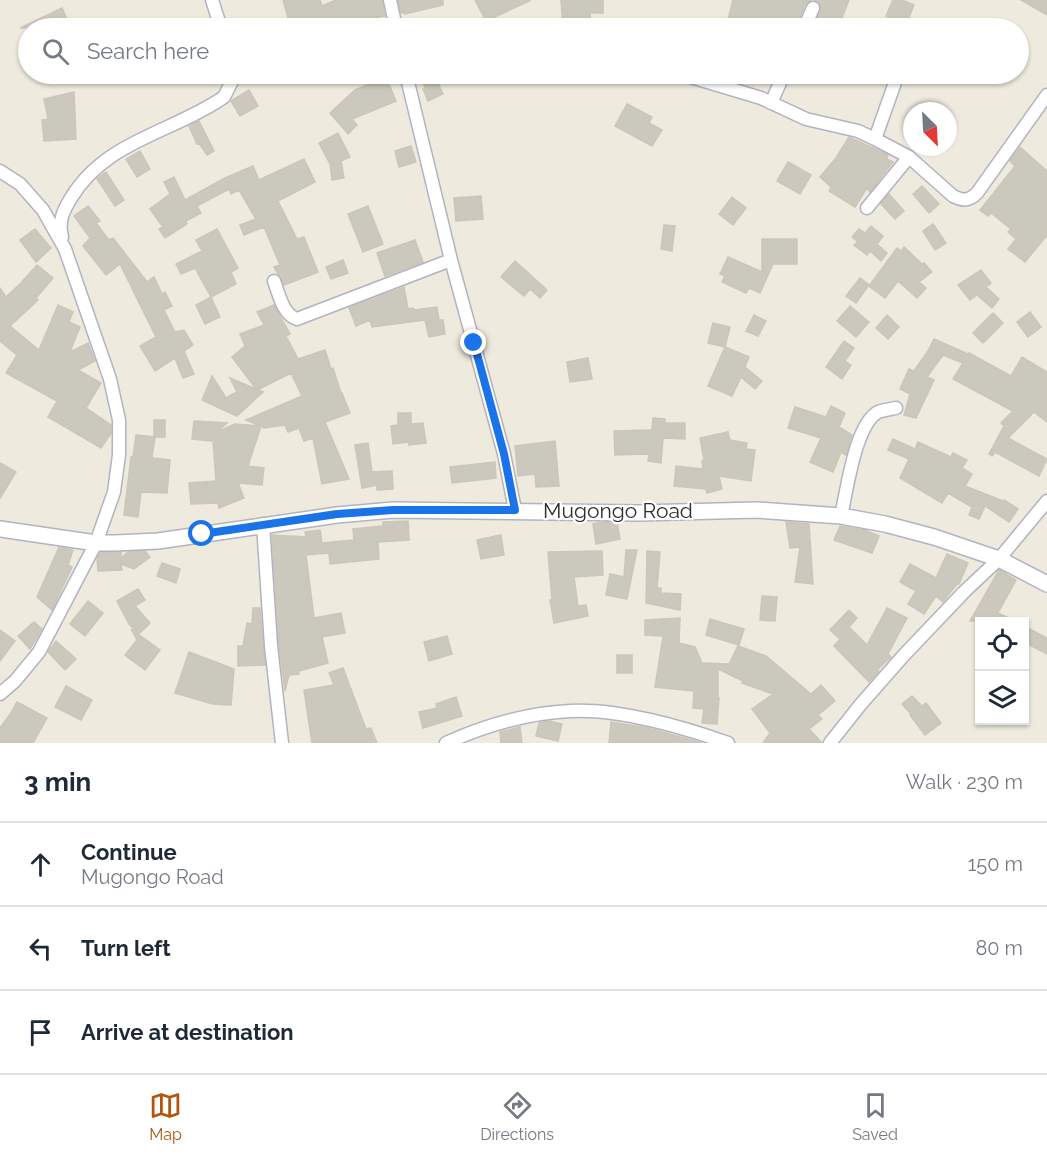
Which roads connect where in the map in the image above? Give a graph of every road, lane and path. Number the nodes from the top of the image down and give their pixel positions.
1 (212, 0) edge
2 (390, 0) edge
3 (813, 8) dead end
4 (218, 18) edge
5 (394, 18) edge
6 (808, 18) edge
7 (230, 84) edge
8 (408, 84) edge
9 (712, 84) edge
10 (780, 84) edge
11 (894, 84) edge
12 (1047, 96) edge
13 (771, 103) junction
14 (875, 139) junction
15 (909, 157) junction
16 (0, 171) edge
17 (867, 208) dead end
18 (65, 249) junction
19 (451, 260) junction
20 (274, 281) dead end
21 (896, 408) dead end
22 (1047, 501) edge
23 (515, 510) junction
24 (841, 516) junction
25 (263, 524) junction
26 (0, 529) edge
27 (96, 543) junction
28 (999, 559) junction
29 (1047, 584) edge
30 (0, 694) edge
31 (282, 743) edge
32 (446, 743) edge
33 (728, 743) edge
34 (830, 743) edge

1 - 4 street
2 - 5 street
3 - 6 street
7 - 18 street
8 - 19 street
9 - 13 street
10 - 13 street
11 - 14 street
12 - 15 street
13 - 14 street
14 - 15 street
15 - 17 street
16 - 18 street
18 - 27 street
19 - 20 street
19 - 23 street
21 - 24 street
22 - 28 street
23 - 24 street, Mugongo Road
23 - 25 street, Mugongo Road
24 - 28 street, Mugongo Road
25 - 27 street, Mugongo Road
25 - 31 street
26 - 27 street, Mugongo Road
27 - 30 street
28 - 29 street, Mugongo Road
28 - 34 street
32 - 33 street

